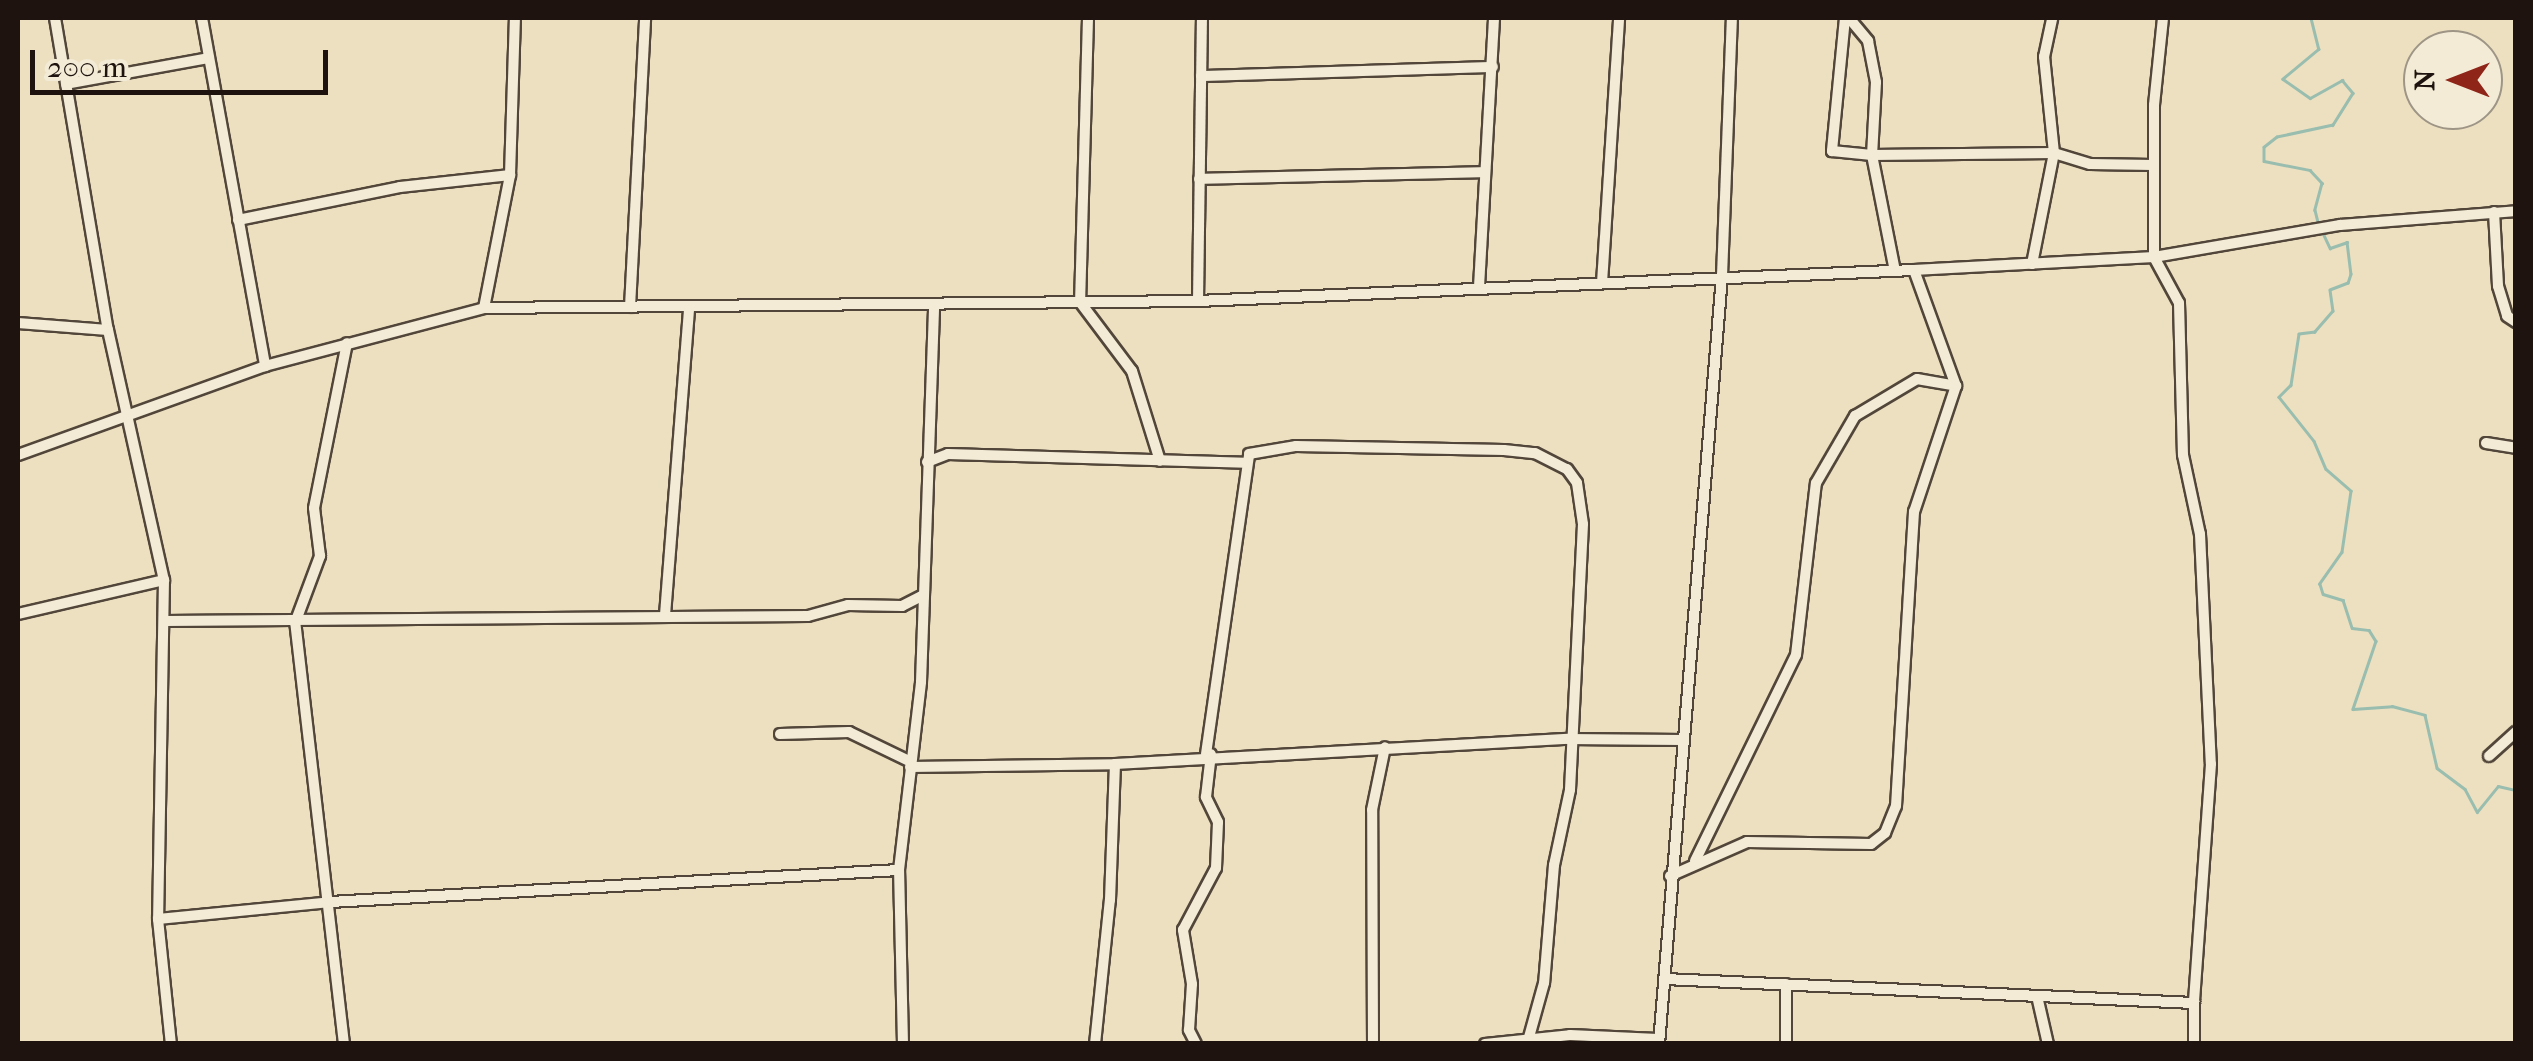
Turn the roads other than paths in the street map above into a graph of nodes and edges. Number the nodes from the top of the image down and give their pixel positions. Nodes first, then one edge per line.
1 (55, 18) edge
2 (202, 18) edge
3 (514, 18) edge
4 (645, 18) edge
5 (1088, 18) edge
6 (1202, 18) edge
7 (1494, 18) edge
8 (1619, 18) edge
9 (1732, 18) edge
10 (1847, 18) edge
11 (2052, 18) edge
12 (2163, 18) edge
13 (208, 58) junction
14 (1493, 68) junction
15 (1201, 76) junction
16 (66, 84) junction
17 (2054, 153) junction
18 (1872, 154) junction
19 (2153, 166) junction
20 (1486, 172) junction
21 (510, 175) junction
22 (1199, 179) junction
23 (2494, 212) junction
24 (2516, 212) edge
25 (238, 220) junction
26 (2154, 257) junction
27 (2032, 264) junction
28 (1914, 270) junction
29 (1895, 271) junction
30 (1722, 276) junction
31 (1602, 283) junction
32 (1478, 287) junction
33 (1080, 302) junction
34 (1198, 302) junction
35 (630, 307) junction
36 (689, 307) junction
37 (934, 307) junction
38 (484, 308) junction
39 (2516, 322) edge
40 (18, 323) edge
41 (108, 330) junction
42 (346, 343) junction
43 (265, 366) junction
44 (1956, 386) junction
45 (128, 418) junction
46 (2486, 443) dead end
47 (2516, 448) edge
48 (18, 456) edge
49 (1160, 460) junction
50 (927, 462) junction
51 (1244, 463) junction
52 (164, 580) junction
53 (922, 596) junction
54 (18, 614) edge
55 (665, 615) junction
56 (165, 621) junction
57 (295, 623) junction
58 (2516, 732) edge
59 (780, 734) dead end
60 (1568, 739) junction
61 (1683, 740) junction
62 (1386, 746) junction
63 (1208, 754) junction
64 (2489, 756) dead end
65 (911, 764) junction
66 (1115, 764) junction
67 (1695, 861) junction
68 (899, 870) junction
69 (1670, 876) junction
70 (330, 902) junction
71 (158, 919) junction
72 (1664, 978) junction
73 (1786, 984) junction
74 (2037, 996) junction
75 (2194, 1003) junction
76 (1534, 1039) edge
77 (1658, 1041) edge
78 (170, 1044) edge
79 (344, 1044) edge
80 (902, 1044) edge
81 (1095, 1044) edge
82 (1196, 1044) edge
83 (1372, 1044) edge
84 (1485, 1044) edge
85 (1786, 1044) edge
86 (2048, 1044) edge
87 (2194, 1044) edge

1 - 16 street
2 - 13 street
3 - 21 street
4 - 35 street
5 - 33 street
6 - 15 street
7 - 14 street
8 - 31 street
9 - 30 street
10 - 18 street
10 - 18 street
11 - 17 street
12 - 19 street
13 - 16 street
13 - 25 street
14 - 15 street
14 - 20 street
15 - 22 street
16 - 41 street
17 - 18 street
17 - 19 street
17 - 27 street
18 - 29 street
19 - 26 street
20 - 22 street
20 - 32 street
21 - 25 street
21 - 38 street
22 - 34 street
23 - 24 street
23 - 26 street
23 - 39 street
25 - 43 street
26 - 27 street
26 - 75 street
27 - 28 street
28 - 29 street
28 - 44 street
29 - 30 street
30 - 31 street
30 - 61 street
31 - 32 street
32 - 34 street
33 - 34 street
33 - 37 street
33 - 49 street
35 - 36 street
35 - 38 street
36 - 37 street
36 - 55 street
37 - 50 street
38 - 42 street
40 - 41 street
41 - 45 street
42 - 43 street
42 - 57 street
43 - 45 street
44 - 67 street
44 - 67 street
45 - 48 street
45 - 52 street
46 - 47 street
49 - 50 street
49 - 51 street
50 - 53 street
51 - 60 street
51 - 63 street
52 - 54 street
52 - 56 street
53 - 55 street
53 - 65 street
55 - 57 street
56 - 57 street
56 - 71 street
57 - 70 street
58 - 64 street
59 - 65 street
60 - 61 street
60 - 62 street
60 - 76 street
61 - 69 street
62 - 63 street
62 - 83 street
63 - 66 street
63 - 82 street
65 - 66 street
65 - 68 street
66 - 81 street
67 - 69 street
68 - 70 street
68 - 80 street
69 - 72 street
70 - 71 street
70 - 79 street
71 - 78 street
72 - 73 street
72 - 77 street
73 - 74 street
73 - 85 street
74 - 75 street
74 - 86 street
75 - 87 street
76 - 77 street
76 - 84 street

